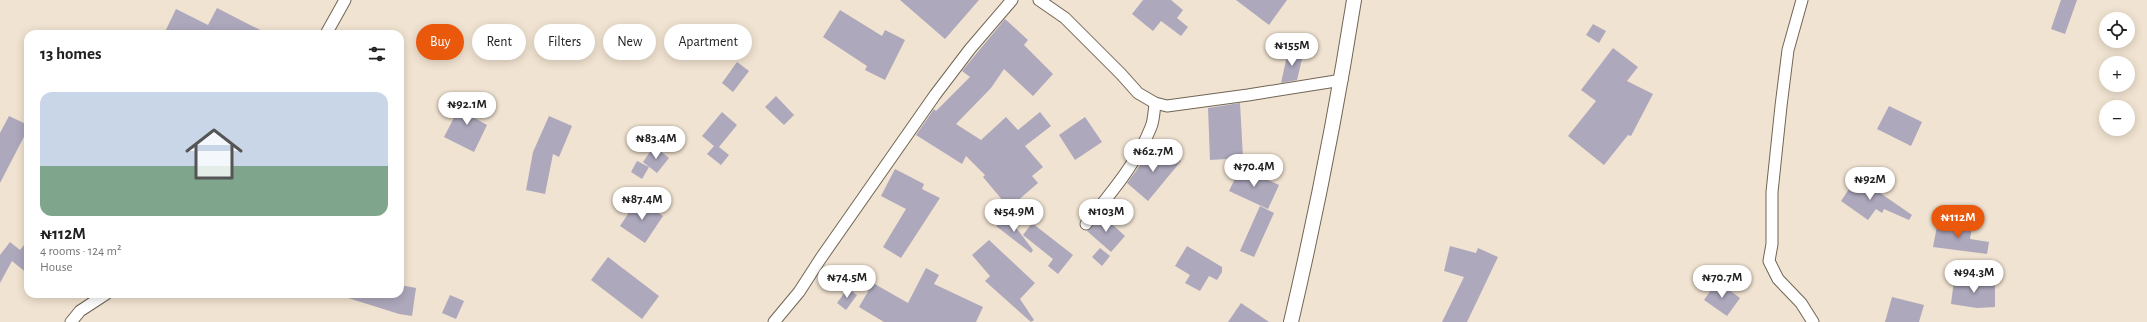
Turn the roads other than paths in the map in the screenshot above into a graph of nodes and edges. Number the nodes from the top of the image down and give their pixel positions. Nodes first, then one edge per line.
1 (345, 0) edge
2 (1012, 0) edge
3 (1039, 0) edge
4 (1354, 0) edge
5 (1802, 0) edge
6 (328, 30) edge
7 (1342, 80) junction
8 (1155, 103) junction
9 (1086, 224) dead end
10 (100, 298) edge
11 (1294, 321) edge
12 (70, 322) edge
13 (774, 322) edge
14 (1813, 322) edge

1 - 6 street
2 - 13 street
3 - 8 street
4 - 7 street
5 - 14 street
7 - 8 street
7 - 11 street
8 - 9 street
10 - 12 street

